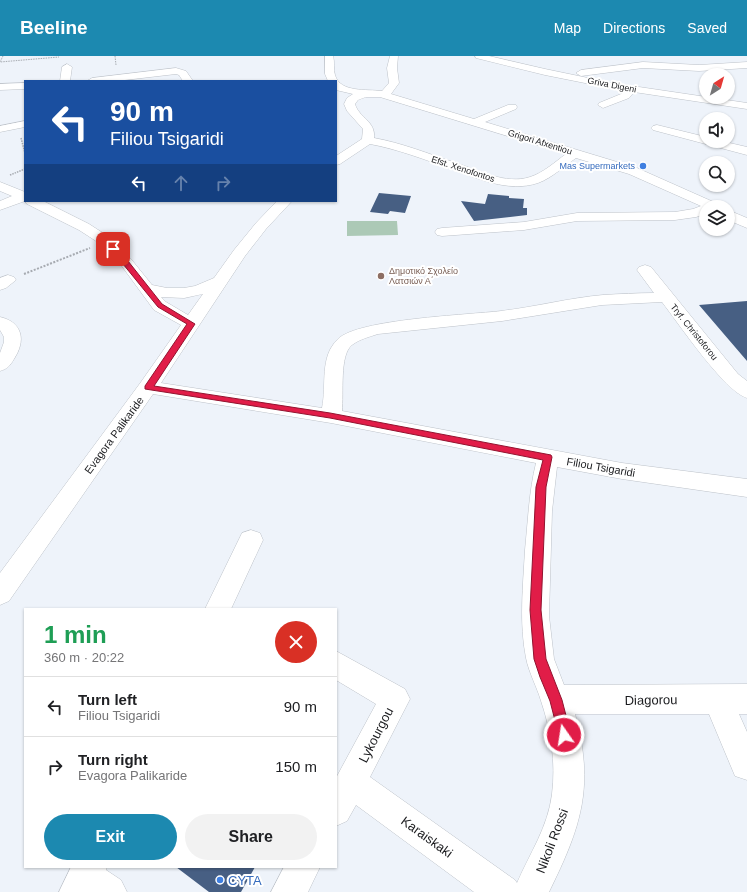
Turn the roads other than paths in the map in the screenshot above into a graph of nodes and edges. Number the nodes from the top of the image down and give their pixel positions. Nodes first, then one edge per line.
1 (330, 56) edge
2 (394, 56) edge
3 (479, 56) edge
4 (712, 56) edge
5 (492, 57) edge
6 (533, 59) dead end
7 (513, 65) junction
8 (747, 65) edge
9 (731, 66) junction
10 (67, 67) dead end
11 (565, 76) junction
12 (65, 80) edge
13 (100, 80) edge
14 (187, 80) edge
15 (333, 80) edge
16 (337, 85) edge
17 (24, 86) edge
18 (0, 87) edge
19 (632, 89) junction
20 (363, 94) junction
21 (385, 94) junction
22 (603, 106) dead end
23 (747, 106) edge
24 (512, 107) dead end
25 (476, 122) junction
26 (24, 124) edge
27 (657, 128) dead end
28 (0, 129) edge
29 (699, 139) edge
30 (368, 140) junction
31 (735, 148) edge
32 (747, 151) edge
33 (575, 153) junction
34 (337, 160) edge
35 (3, 181) edge
36 (24, 196) edge
37 (24, 199) edge
38 (699, 201) edge
39 (35, 202) edge
40 (284, 202) edge
41 (0, 206) edge
42 (699, 211) edge
43 (735, 218) edge
44 (747, 224) edge
45 (442, 232) dead end
46 (645, 270) dead end
47 (220, 281) junction
48 (146, 288) junction
49 (667, 297) junction
50 (0, 322) edge
51 (191, 324) junction
52 (0, 365) edge
53 (148, 387) junction
54 (747, 391) edge
55 (330, 416) junction
56 (548, 457) junction
57 (747, 488) edge
58 (251, 540) dead end
59 (0, 593) edge
60 (218, 608) edge
61 (337, 666) edge
62 (747, 698) edge
63 (717, 699) junction
64 (556, 700) junction
65 (746, 765) dead end
66 (352, 783) junction
67 (337, 808) edge
68 (302, 868) edge
69 (289, 892) edge
70 (503, 892) edge
71 (531, 892) edge

1 - 15 street
2 - 21 street
3 - 5 street, Griva Digeni
4 - 9 street
5 - 7 street, Griva Digeni
6 - 7 street
7 - 11 street, Griva Digeni
8 - 9 street
9 - 11 street
10 - 12 street
11 - 19 street, Griva Digeni
13 - 14 street
16 - 20 street
17 - 18 street
19 - 22 street
19 - 23 street, Griva Digeni
20 - 21 street
20 - 30 street
21 - 25 street, Grigori Afxentiou
24 - 25 street
25 - 33 street, Grigori Afxentiou
26 - 28 street
27 - 29 street
30 - 33 street, Efst. Xenofontos
30 - 34 street
31 - 32 street
33 - 38 street, Grigori Afxentiou
35 - 36 street
37 - 41 street
39 - 48 street
40 - 47 street, Evagora Palikaride
42 - 45 street
43 - 44 street
46 - 49 street, Tryf. Christoforou
47 - 48 street
47 - 51 street, Evagora Palikaride
48 - 51 street
49 - 54 street, Tryf. Christoforou
49 - 55 street
50 - 52 street
51 - 53 street, Evagora Palikaride
53 - 55 street, Filiou Tsigaridi
53 - 59 street, Evagora Palikaride
55 - 56 street, Filiou Tsigaridi
56 - 57 street, Filiou Tsigaridi
56 - 64 street, Nikoli Rossi
58 - 60 street
61 - 66 street, Lykourgou
62 - 63 street, Diagorou
63 - 64 street, Diagorou
63 - 65 street
64 - 71 street, Nikoli Rossi
66 - 67 street, Lykourgou
66 - 70 street, Karaiskaki
68 - 69 street

